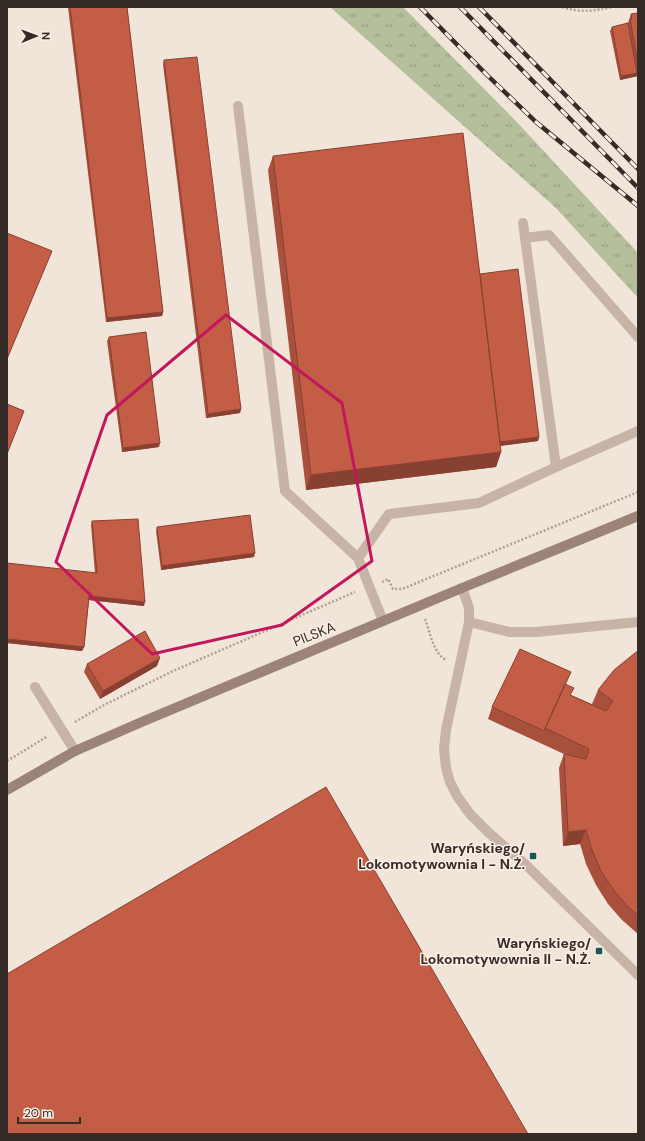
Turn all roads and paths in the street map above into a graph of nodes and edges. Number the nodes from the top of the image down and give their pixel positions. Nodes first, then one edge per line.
1 (562, 7) edge
2 (613, 7) edge
3 (238, 106) dead end
4 (523, 223) dead end
5 (525, 238) junction
6 (638, 337) edge
7 (638, 431) edge
8 (556, 466) junction
9 (638, 492) edge
10 (638, 516) edge
11 (358, 558) junction
12 (412, 585) junction
13 (369, 586) junction
14 (462, 588) junction
15 (419, 606) junction
16 (383, 621) junction
17 (469, 622) junction
18 (638, 622) edge
19 (459, 664) junction
20 (35, 687) dead end
21 (62, 729) junction
22 (75, 752) junction
23 (7, 761) edge
24 (7, 790) edge
25 (638, 975) edge

1 - 2 path
3 - 11 street
4 - 5 street
5 - 6 street
5 - 8 street
7 - 8 street
8 - 11 street
9 - 12 path
10 - 14 street, PILSKA
11 - 13 street
12 - 13 path
12 - 15 path
13 - 16 street
13 - 21 path
14 - 15 street, PILSKA
14 - 17 street
15 - 16 street, PILSKA
15 - 19 path
16 - 22 street, PILSKA
17 - 18 street
17 - 19 street
19 - 25 street
20 - 21 street
21 - 22 street
21 - 23 path
22 - 24 street, PILSKA

